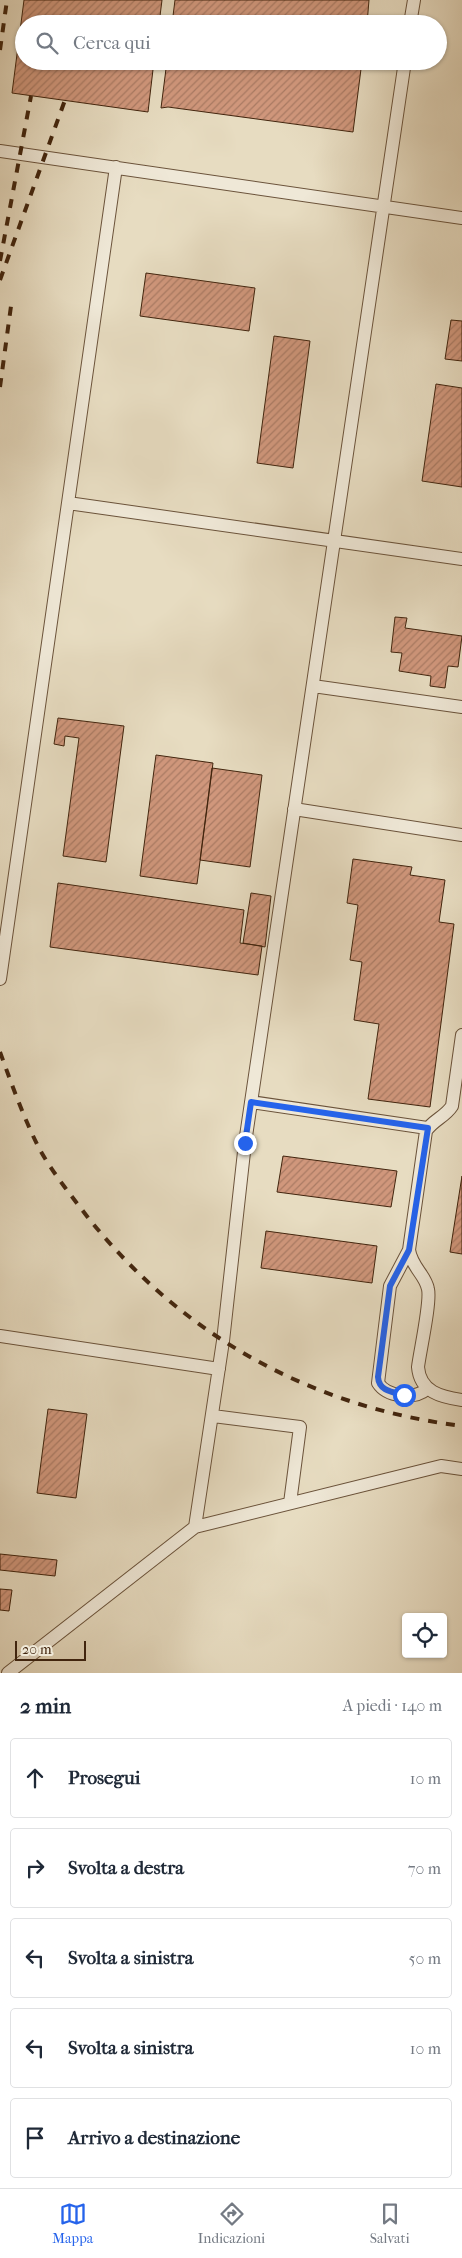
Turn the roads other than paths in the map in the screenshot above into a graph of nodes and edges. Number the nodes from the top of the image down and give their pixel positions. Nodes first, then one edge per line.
1 (414, 0) edge
2 (412, 15) edge
3 (404, 70) edge
4 (0, 151) edge
5 (116, 167) junction
6 (384, 207) junction
7 (462, 218) edge
8 (68, 503) junction
9 (334, 540) junction
10 (462, 559) edge
11 (313, 686) junction
12 (462, 708) edge
13 (294, 809) junction
14 (462, 835) edge
15 (0, 979) edge
16 (462, 1035) edge
17 (251, 1102) junction
18 (457, 1107) edge
19 (428, 1128) junction
20 (409, 1250) junction
21 (0, 1336) edge
22 (219, 1368) junction
23 (427, 1389) junction
24 (462, 1400) edge
25 (213, 1416) junction
26 (462, 1469) edge
27 (290, 1503) junction
28 (195, 1527) junction
29 (8, 1673) edge

1 - 2 lane
3 - 6 lane
4 - 5 lane
5 - 6 lane
5 - 8 lane
6 - 7 lane
6 - 9 lane
8 - 9 lane
8 - 15 lane
9 - 10 lane
9 - 11 lane
11 - 12 lane
11 - 13 lane
13 - 14 lane
13 - 17 lane
16 - 18 lane
17 - 19 lane
17 - 22 lane
18 - 19 lane
19 - 20 lane
20 - 23 lane
20 - 23 lane
21 - 22 lane
22 - 25 lane
23 - 24 lane
25 - 27 lane
25 - 28 lane
26 - 27 lane
27 - 28 lane
28 - 29 lane

